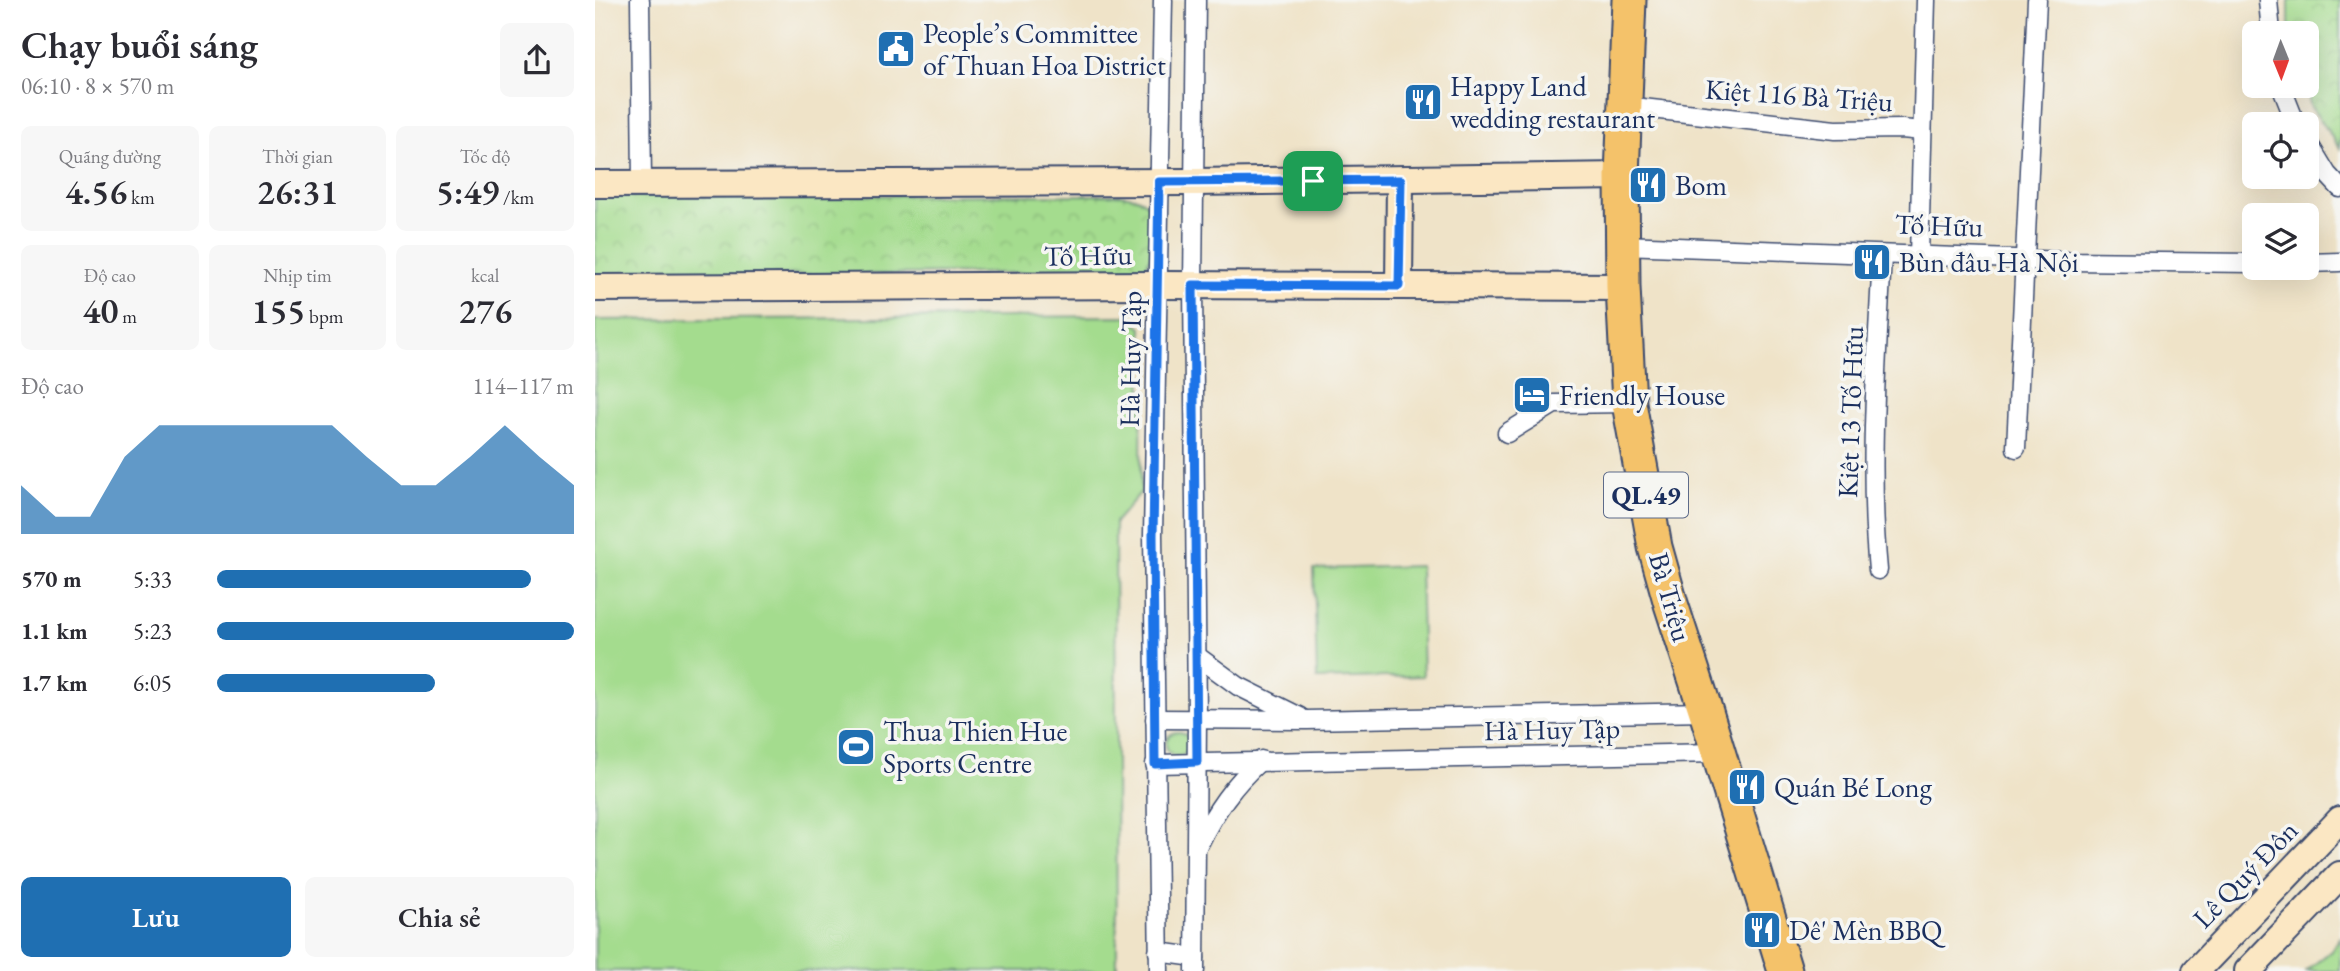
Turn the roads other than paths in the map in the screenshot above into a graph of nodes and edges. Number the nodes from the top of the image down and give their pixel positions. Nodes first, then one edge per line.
1 (640, 0) edge
2 (1163, 0) edge
3 (1196, 0) edge
4 (1629, 0) edge
5 (1926, 0) edge
6 (2037, 0) edge
7 (2267, 0) edge
8 (2270, 21) edge
9 (1625, 106) junction
10 (1922, 131) junction
11 (2319, 161) edge
12 (1622, 176) junction
13 (1401, 180) junction
14 (1159, 182) junction
15 (1195, 182) junction
16 (642, 183) junction
17 (595, 184) edge
18 (2340, 188) edge
19 (1622, 245) junction
20 (1882, 255) junction
21 (1919, 256) junction
22 (2027, 259) junction
23 (2340, 262) edge
24 (2242, 263) edge
25 (2319, 263) edge
26 (1157, 285) junction
27 (1193, 285) junction
28 (1399, 286) junction
29 (1623, 287) junction
30 (595, 288) edge
31 (1629, 403) junction
32 (1507, 433) dead end
33 (2016, 448) dead end
34 (1878, 570) dead end
35 (1197, 656) junction
36 (1706, 712) junction
37 (1155, 719) junction
38 (1197, 719) junction
39 (1307, 720) junction
40 (1718, 752) junction
41 (1261, 761) junction
42 (1197, 762) junction
43 (1155, 764) junction
44 (2340, 820) edge
45 (1196, 851) junction
46 (2340, 875) edge
47 (2265, 899) junction
48 (2293, 924) junction
49 (1158, 952) junction
50 (1195, 964) edge
51 (1159, 971) edge
52 (1785, 971) edge
53 (2196, 971) edge
54 (2248, 971) edge

1 - 16 street
2 - 14 street, Hà Huy Tập
3 - 15 street
4 - 9 highway, Bà Triệu / QL.49
5 - 10 street, Kiệt 116 Bà Triệu
6 - 22 street
7 - 8 street
9 - 10 street, Kiệt 116 Bà Triệu
9 - 12 highway, Bà Triệu / QL.49
10 - 21 street
11 - 18 street
12 - 13 main road
12 - 19 highway, Bà Triệu / QL.49
13 - 15 main road
13 - 28 main road
14 - 15 main road
14 - 16 main road
14 - 26 street, Hà Huy Tập
15 - 27 street
16 - 17 main road
19 - 20 street, Tố Hữu
19 - 29 highway, Bà Triệu / QL.49
20 - 21 street, Tố Hữu
20 - 34 street, Kiệt 13 Tố Hữu
21 - 22 street, Tố Hữu
22 - 24 street, Tố Hữu
22 - 33 street
23 - 25 street
26 - 27 main road, Tố Hữu
26 - 30 main road, Tố Hữu
26 - 37 street, Hà Huy Tập
27 - 28 main road, Tố Hữu
27 - 35 street
28 - 29 main road, Tố Hữu
29 - 31 highway, Bà Triệu / QL.49
31 - 32 street
31 - 36 highway, Bà Triệu / QL.49
35 - 38 street
35 - 39 street, Hà Huy Tập
36 - 39 street, Hà Huy Tập
36 - 40 highway, Bà Triệu / QL.49
37 - 38 street, Hà Huy Tập
37 - 43 street, Hà Huy Tập
38 - 39 street, Hà Huy Tập
38 - 42 street
40 - 41 street, Hà Huy Tập
40 - 52 highway, Bà Triệu / QL.49
41 - 42 street, Hà Huy Tập
41 - 45 street
42 - 43 street, Hà Huy Tập
42 - 45 street
43 - 49 street, Hà Huy Tập
44 - 47 main road, Lê Quý Đôn
45 - 50 street
46 - 48 main road
47 - 48 main road
47 - 53 main road, Lê Quý Đôn
48 - 54 main road
49 - 50 street
49 - 51 street, Hà Huy Tập

